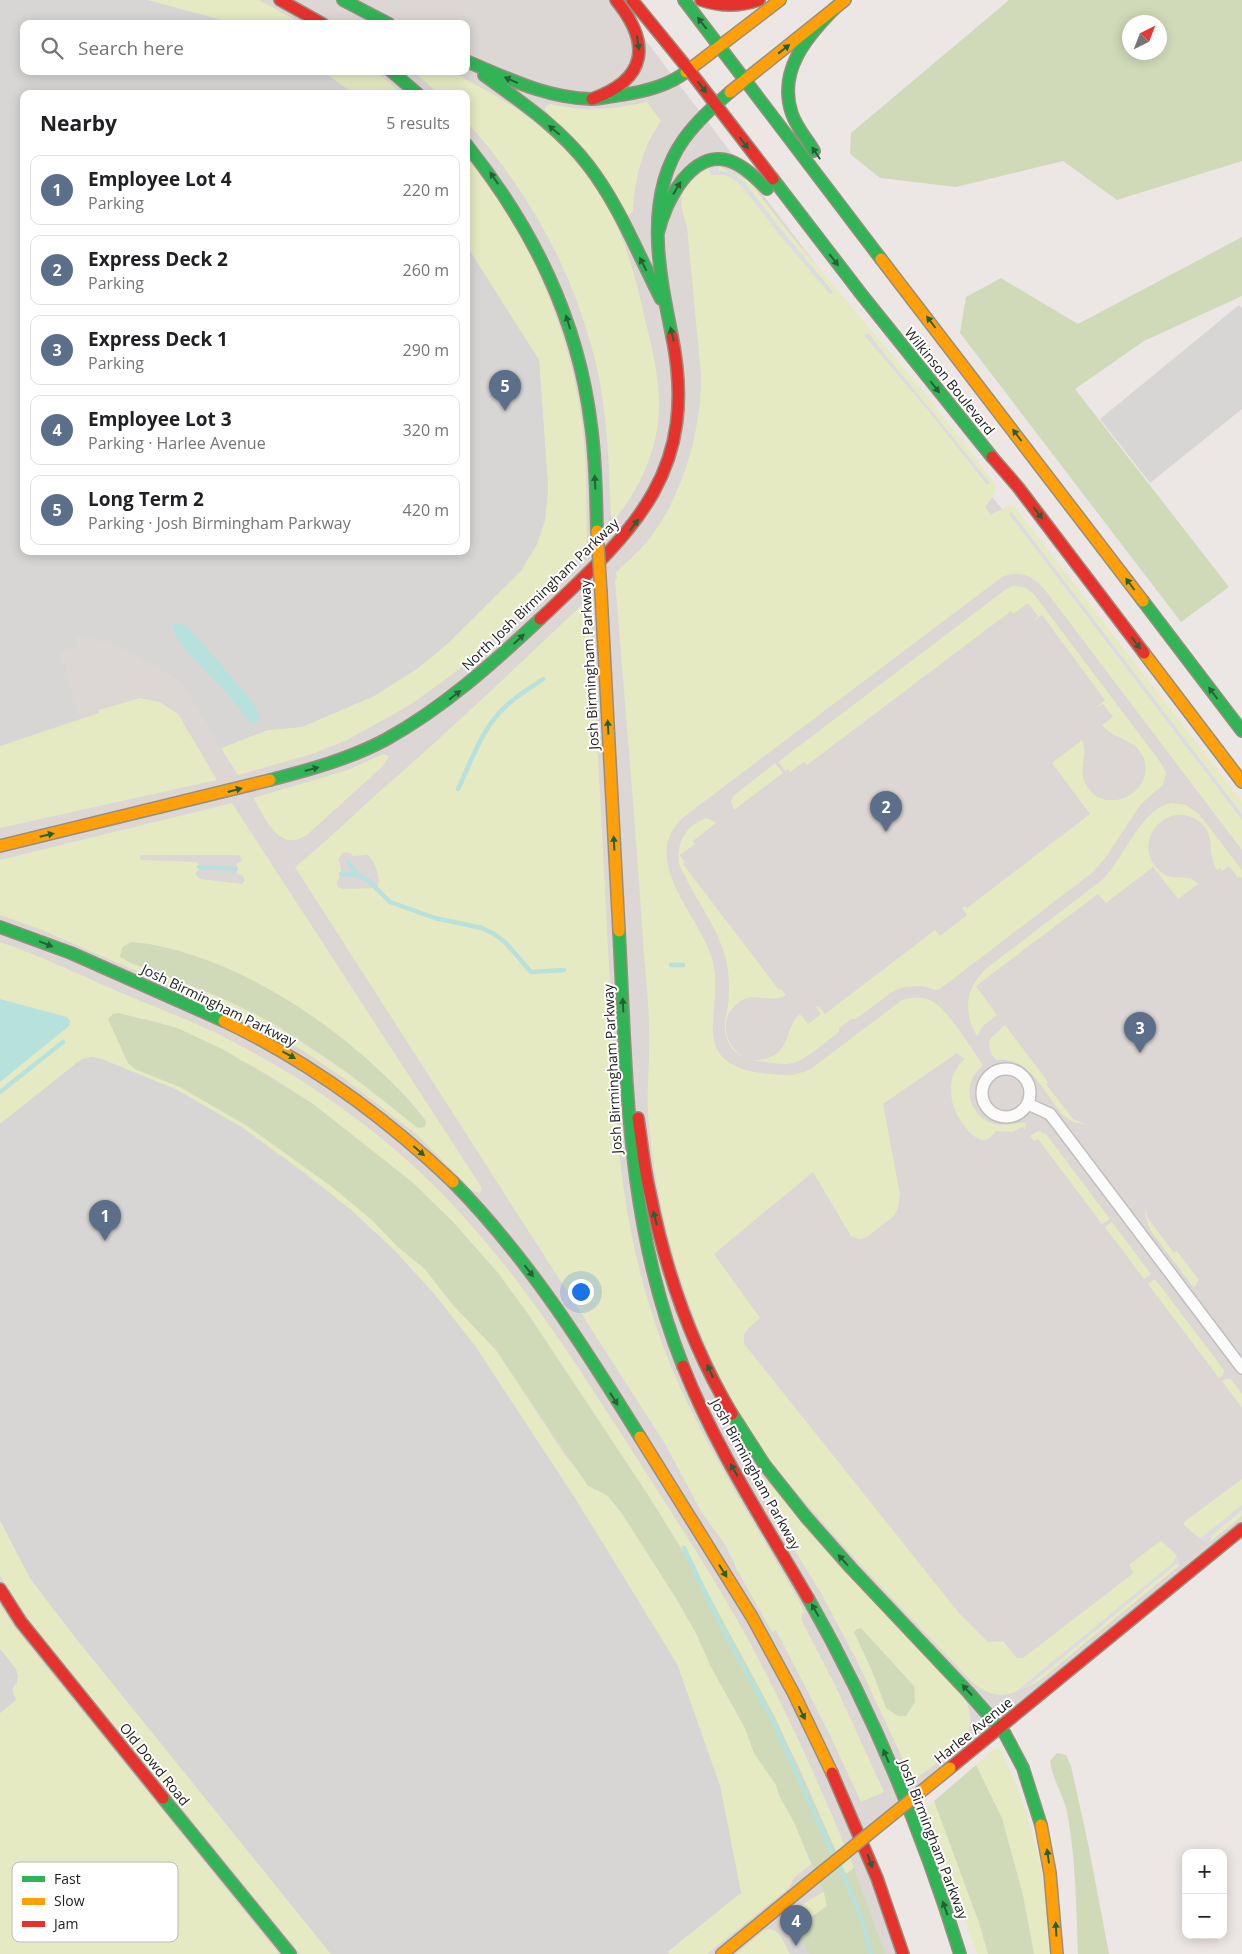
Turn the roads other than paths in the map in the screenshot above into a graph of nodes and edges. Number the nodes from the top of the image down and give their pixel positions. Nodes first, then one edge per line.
1 (280, 0) edge
2 (343, 0) edge
3 (616, 0) edge
4 (632, 0) edge
5 (684, 0) edge
6 (701, 0) edge
7 (759, 0) edge
8 (780, 0) edge
9 (840, 4) edge
10 (316, 20) edge
11 (381, 20) edge
12 (720, 46) junction
13 (470, 63) edge
14 (470, 64) edge
15 (689, 70) junction
16 (396, 75) edge
17 (746, 79) junction
18 (413, 90) edge
19 (592, 99) junction
20 (715, 104) junction
21 (470, 148) edge
22 (835, 196) junction
23 (804, 222) junction
24 (658, 233) junction
25 (665, 308) junction
26 (1242, 731) edge
27 (1242, 782) edge
28 (0, 846) edge
29 (0, 927) edge
30 (625, 1054) junction
31 (1028, 1104) junction
32 (1242, 1368) edge
33 (1242, 1529) edge
34 (0, 1590) edge
35 (1000, 1727) junction
36 (290, 1954) edge
37 (722, 1954) edge
38 (903, 1954) edge
39 (960, 1954) edge
40 (1057, 1954) edge

1 - 10 main road
2 - 11 main road
3 -> 19 main road
4 - 15 main road, Wilkinson Boulevard
12 -> 5 main road, Wilkinson Boulevard
6 - 7 main road
8 - 12 main road
17 -> 9 main road, North Josh Birmingham Parkway
22 -> 9 main road
12 - 15 main road
12 - 17 main road, Wilkinson Boulevard
19 -> 13 main road
25 -> 14 main road
15 - 19 main road
15 -> 20 main road, Wilkinson Boulevard
16 - 18 main road
17 - 20 main road, North Josh Birmingham Parkway
17 - 22 main road, Wilkinson Boulevard
20 -> 23 main road, Wilkinson Boulevard
20 - 24 main road, North Josh Birmingham Parkway
30 -> 21 main road, Josh Birmingham Parkway, bridge
26 -> 22 main road, Wilkinson Boulevard
24 -> 23 main road
23 -> 27 main road, Wilkinson Boulevard
24 - 25 main road, North Josh Birmingham Parkway
28 -> 25 main road, North Josh Birmingham Parkway
29 -> 38 main road, Josh Birmingham Parkway
35 -> 30 main road
39 -> 30 main road, Josh Birmingham Parkway
31 - 31 street
31 - 32 street
33 - 35 main road, Harlee Avenue
34 - 36 main road, Old Dowd Road
35 - 37 main road, Harlee Avenue, bridge
40 -> 35 main road

